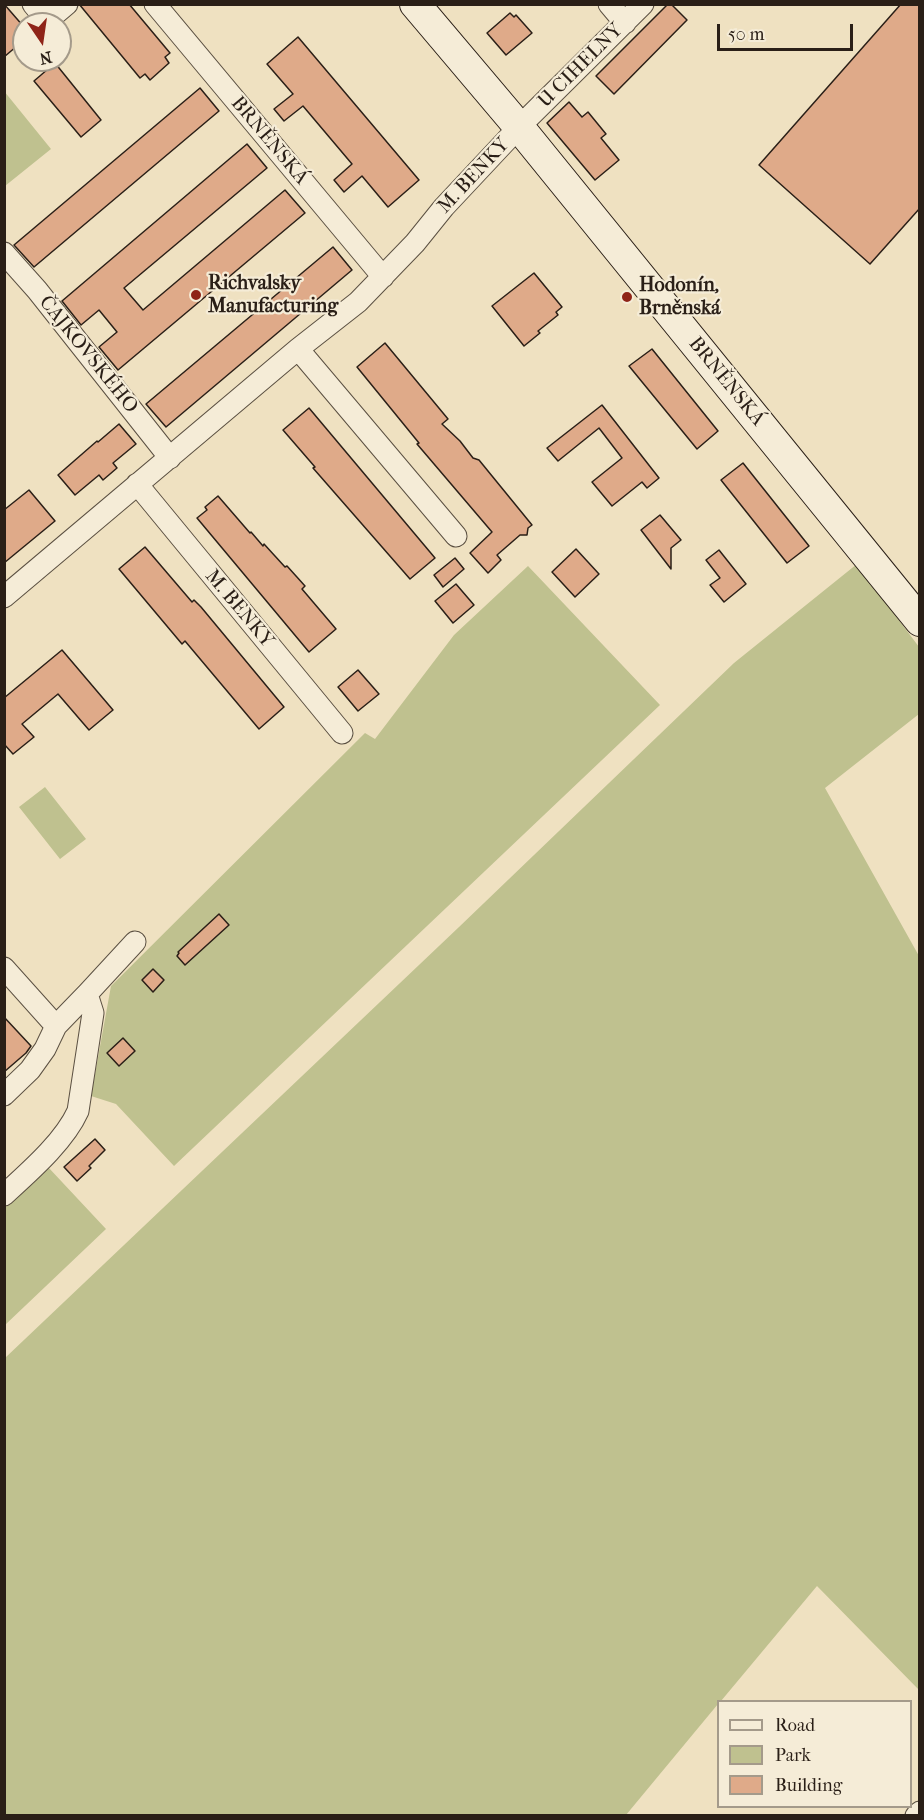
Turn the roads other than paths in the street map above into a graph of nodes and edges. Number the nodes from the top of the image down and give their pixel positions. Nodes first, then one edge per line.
1 (33, 4) edge
2 (67, 4) edge
3 (155, 4) edge
4 (415, 4) edge
5 (609, 4) edge
6 (643, 4) edge
7 (625, 23) junction
8 (519, 127) junction
9 (4, 253) edge
10 (383, 277) junction
11 (298, 349) junction
12 (170, 458) junction
13 (136, 484) junction
14 (456, 536) dead end
15 (4, 597) edge
16 (920, 621) edge
17 (342, 733) dead end
18 (135, 942) dead end
19 (4, 968) edge
20 (87, 994) junction
21 (56, 1026) junction
22 (4, 1095) edge
23 (4, 1195) edge
24 (920, 1812) edge
25 (916, 1815) edge

1 - 2 street
3 - 10 street, BRNĚNSKÁ
4 - 8 main road, BRNĚNSKÁ
5 - 7 street
6 - 7 street, U CIHELNY
7 - 8 street, U CIHELNY
8 - 10 street, M. BENKY
8 - 16 main road, BRNĚNSKÁ
9 - 12 street, ČAJKOVSKÉHO
10 - 11 street, M. BENKY
11 - 12 street, M. BENKY
11 - 14 street
12 - 13 street, M. BENKY
13 - 15 street, M. BENKY
13 - 17 street, M. BENKY
18 - 20 street
19 - 21 street
20 - 21 street
20 - 23 street
21 - 22 street
24 - 25 street

